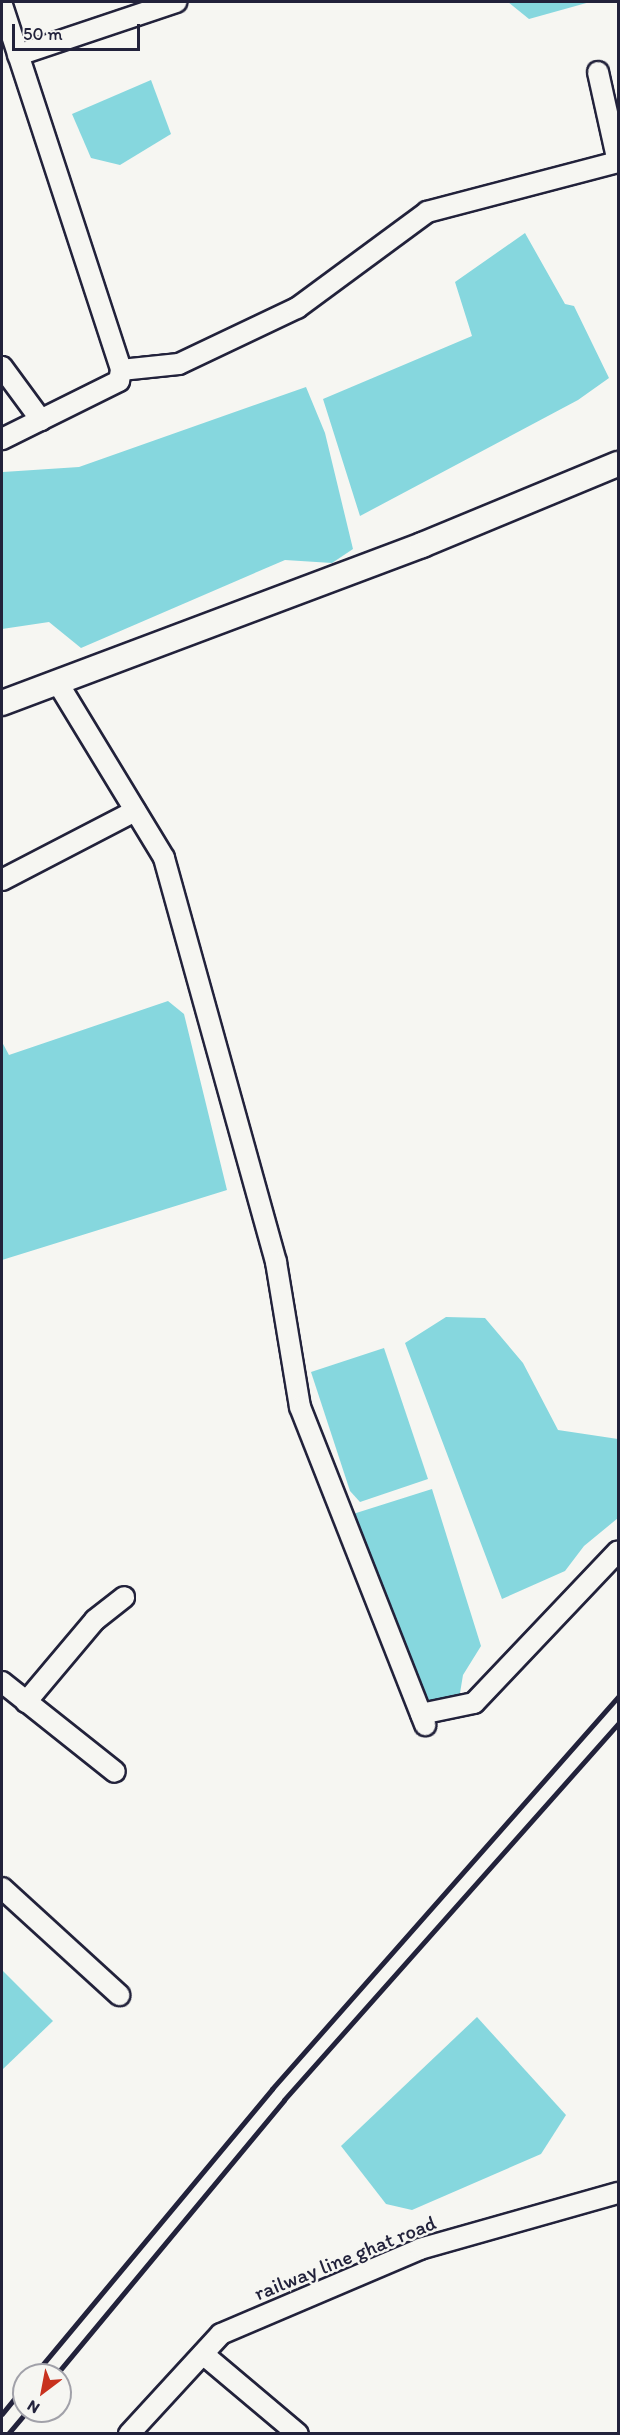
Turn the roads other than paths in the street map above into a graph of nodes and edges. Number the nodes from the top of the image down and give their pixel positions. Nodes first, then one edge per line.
1 (176, 2) edge
2 (2, 5) edge
3 (18, 55) junction
4 (598, 72) dead end
5 (618, 162) edge
6 (2, 367) edge
7 (121, 369) junction
8 (41, 420) junction
9 (2, 439) edge
10 (618, 464) edge
11 (59, 685) junction
12 (2, 703) edge
13 (135, 811) junction
14 (2, 880) edge
15 (618, 1551) edge
16 (124, 1598) dead end
17 (2, 1682) edge
18 (26, 1702) junction
19 (115, 1772) dead end
20 (2, 1888) edge
21 (119, 1995) dead end
22 (618, 2193) edge
23 (202, 2354) junction
24 (129, 2433) edge
25 (298, 2433) edge

1 - 3 street
2 - 3 street
3 - 7 street
4 - 5 street
5 - 7 street
6 - 8 street
7 - 8 street
8 - 9 street
10 - 11 street
11 - 12 street
11 - 13 street
13 - 14 street
13 - 15 street
16 - 18 street
17 - 18 street
18 - 19 street
20 - 21 street
22 - 23 street, railway line ghat road
23 - 24 street, railway line ghat road
23 - 25 street

